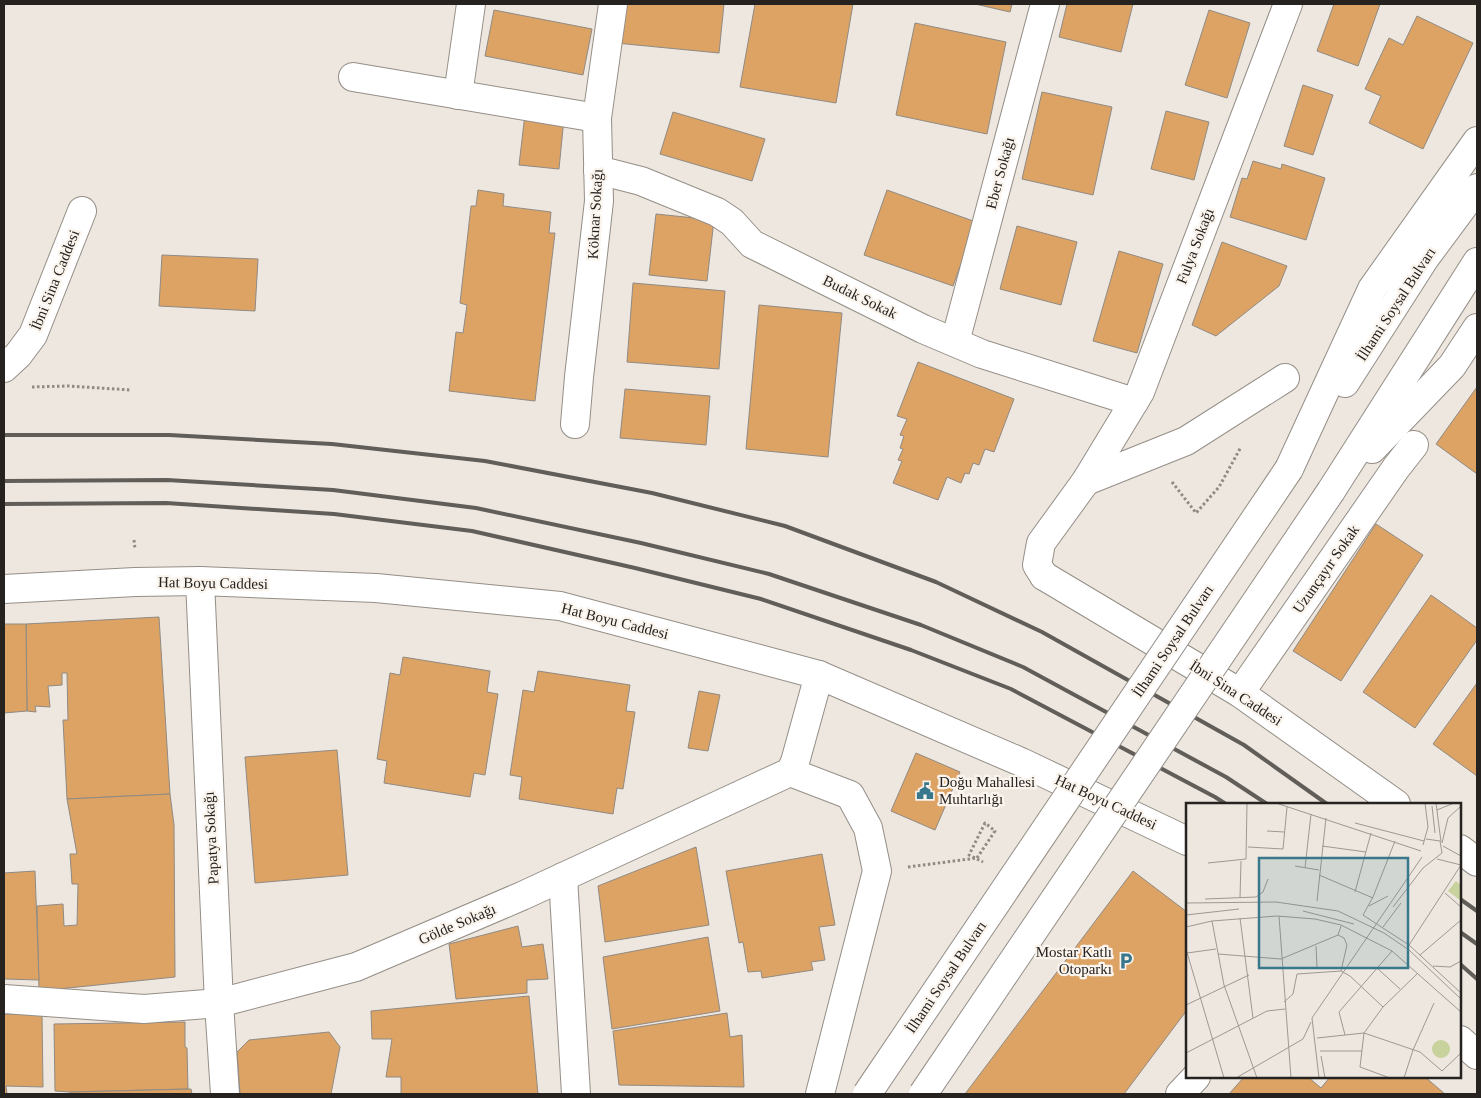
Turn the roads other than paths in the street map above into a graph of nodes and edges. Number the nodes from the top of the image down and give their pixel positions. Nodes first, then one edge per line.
1 (471, 4) edge
2 (613, 4) edge
3 (1045, 4) edge
4 (1288, 4) edge
5 (353, 77) dead end
6 (458, 95) junction
7 (597, 118) junction
8 (1477, 141) edge
9 (598, 170) junction
10 (1477, 188) edge
11 (82, 211) dead end
12 (1477, 262) edge
13 (1477, 328) edge
14 (955, 342) junction
15 (4, 368) edge
16 (1285, 378) dead end
17 (1134, 402) junction
18 (575, 424) dead end
19 (1414, 445) dead end
20 (1289, 469) junction
21 (1086, 481) junction
22 (1331, 491) junction
23 (1044, 576) joint
24 (200, 581) junction
25 (4, 589) edge
26 (816, 673) junction
27 (1240, 693) junction
28 (790, 772) junction
29 (1395, 803) edge
30 (1186, 841) edge
31 (1461, 850) edge
32 (1477, 862) edge
33 (562, 877) junction
34 (4, 999) edge
35 (219, 1004) junction
36 (1461, 1041) edge
37 (1477, 1055) edge
38 (1195, 1078) edge
39 (225, 1094) edge
40 (576, 1094) edge
41 (820, 1094) edge
42 (866, 1094) edge
43 (923, 1094) edge
44 (1180, 1094) edge

1 - 6 street
2 - 7 street, Köknar Sokağı
3 - 14 street, Eber Sokağı
4 - 17 street, Fulya Sokağı
5 - 6 street
6 - 7 street
7 - 9 street, Köknar Sokağı
8 - 20 street
9 - 14 street, Budak Sokak
9 - 18 street, Köknar Sokağı
10 - 20 street, İlhami Soysal Bulvarı
11 - 15 street, İbni Sina Caddesi
12 - 22 street
13 - 22 street
14 - 17 street, Budak Sokak
16 - 21 street
17 - 21 street, Fulya Sokağı
19 - 27 street, Uzunçayır Sokak
20 - 42 street, İlhami Soysal Bulvarı, bridge
21 - 23 street, Fulya Sokağı
22 - 43 street, bridge
23 - 27 street, İbni Sina Caddesi
24 - 25 street, Hat Boyu Caddesi
24 - 26 street, Hat Boyu Caddesi
24 - 35 street, Papatya Sokağı
26 - 28 street
26 - 30 street, Hat Boyu Caddesi
27 - 29 street, İbni Sina Caddesi
28 - 33 street, Gölde Sokağı
28 - 41 street
31 - 32 street
33 - 35 street, Gölde Sokağı
33 - 40 street
34 - 35 street, Gölde Sokağı
35 - 39 street, Papatya Sokağı
36 - 37 street
38 - 44 street

